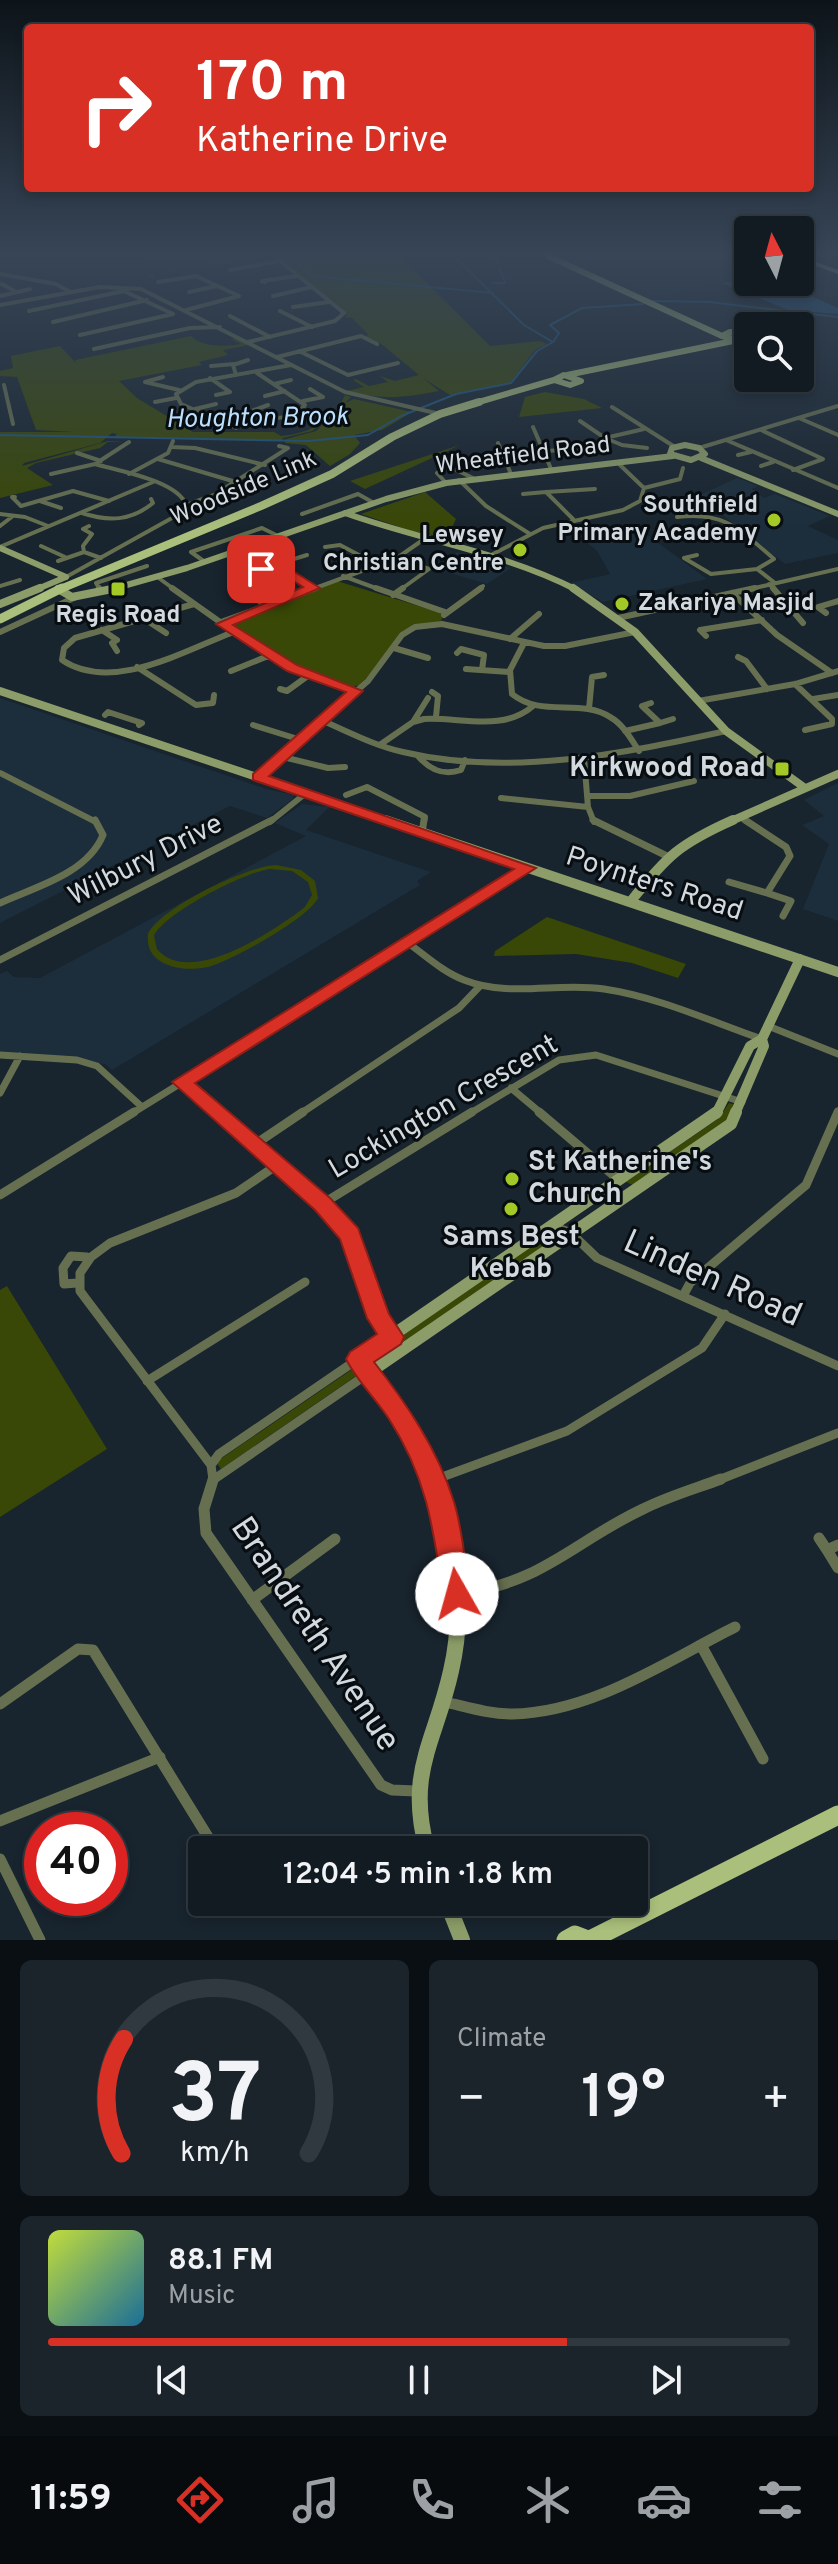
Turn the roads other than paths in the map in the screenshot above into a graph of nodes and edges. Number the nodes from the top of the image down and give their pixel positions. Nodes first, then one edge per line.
1 (105, 347) edge
2 (257, 347) edge
3 (317, 347) edge
4 (699, 347) edge
5 (94, 349) dead end
6 (299, 351) junction
7 (277, 357) junction
8 (248, 360) dead end
9 (398, 363) dead end
10 (234, 364) junction
11 (292, 364) junction
12 (211, 366) dead end
13 (620, 366) junction
14 (257, 373) junction
15 (236, 375) junction
16 (567, 375) junction
17 (163, 377) dead end
18 (187, 377) dead end
19 (210, 378) junction
20 (291, 380) dead end
21 (554, 380) junction
22 (581, 381) junction
23 (196, 382) junction
24 (273, 384) junction
25 (4, 385) edge
26 (570, 385) junction
27 (310, 389) dead end
28 (179, 390) junction
29 (285, 391) junction
30 (519, 392) junction
31 (216, 395) dead end
32 (265, 396) dead end
33 (176, 398) junction
34 (3, 401) edge
35 (303, 401) junction
36 (155, 402) dead end
37 (216, 404) dead end
38 (268, 405) dead end
39 (838, 406) edge
40 (612, 407) dead end
41 (193, 409) junction
42 (303, 409) junction
43 (318, 413) dead end
44 (440, 414) junction
45 (286, 417) junction
46 (220, 418) junction
47 (799, 418) junction
48 (0, 420) edge
49 (580, 421) dead end
50 (197, 425) dead end
51 (299, 425) dead end
52 (533, 427) dead end
53 (236, 428) dead end
54 (644, 429) junction
55 (761, 430) junction
56 (837, 433) edge
57 (605, 438) junction
58 (726, 440) junction
59 (129, 442) dead end
60 (498, 443) dead end
61 (279, 446) dead end
62 (675, 447) junction
63 (647, 448) dead end
64 (699, 448) junction
65 (123, 449) junction
66 (579, 449) dead end
67 (130, 450) dead end
68 (545, 451) junction
69 (751, 452) junction
70 (77, 453) dead end
71 (738, 455) dead end
72 (673, 456) junction
73 (701, 458) junction
74 (158, 459) junction
75 (773, 462) junction
76 (98, 463) junction
77 (456, 463) dead end
78 (265, 465) junction
79 (620, 465) junction
80 (761, 466) dead end
81 (448, 467) junction
82 (683, 468) dead end
83 (793, 470) junction
84 (552, 471) junction
85 (51, 474) dead end
86 (511, 474) junction
87 (129, 475) junction
88 (473, 478) junction
89 (459, 480) junction
90 (817, 480) junction
91 (153, 482) junction
92 (237, 482) junction
93 (446, 483) junction
94 (802, 484) dead end
95 (644, 488) junction
96 (838, 488) edge
97 (595, 489) dead end
98 (546, 492) junction
99 (523, 494) dead end
100 (15, 497) dead end
101 (151, 499) dead end
102 (40, 501) junction
103 (109, 501) junction
104 (374, 503) junction
105 (186, 505) junction
106 (61, 508) dead end
107 (81, 513) junction
108 (345, 513) junction
109 (0, 514) edge
110 (302, 514) dead end
111 (838, 514) edge
112 (13, 516) junction
113 (677, 517) dead end
114 (573, 519) junction
115 (0, 526) edge
116 (49, 526) junction
117 (89, 526) dead end
118 (530, 534) junction
119 (278, 536) junction
120 (427, 537) junction
121 (41, 546) dead end
122 (0, 547) edge
123 (325, 547) dead end
124 (84, 552) junction
125 (493, 554) junction
126 (307, 555) dead end
127 (697, 555) dead end
128 (65, 557) junction
129 (101, 558) junction
130 (397, 558) junction
131 (58, 561) dead end
132 (205, 562) junction
133 (376, 564) junction
134 (277, 565) junction
135 (147, 566) dead end
136 (261, 569) dead end
137 (757, 569) junction
138 (838, 569) edge
139 (156, 576) junction
140 (343, 576) junction
141 (66, 577) junction
142 (20, 580) dead end
143 (235, 584) dead end
144 (772, 584) junction
145 (0, 586) edge
146 (483, 586) dead end
147 (313, 588) junction
148 (61, 590) junction
149 (101, 591) junction
150 (732, 593) junction
151 (393, 595) junction
152 (78, 596) junction
153 (838, 601) edge
154 (0, 604) edge
155 (194, 604) junction
156 (265, 605) junction
157 (445, 612) junction
158 (826, 613) dead end
159 (539, 614) dead end
160 (143, 618) junction
161 (618, 618) junction
162 (762, 620) junction
163 (0, 622) edge
164 (221, 622) junction
165 (803, 623) dead end
166 (442, 624) junction
167 (102, 630) junction
168 (0, 632) edge
169 (635, 632) junction
170 (166, 633) dead end
171 (231, 633) junction
172 (706, 636) dead end
173 (126, 638) dead end
174 (510, 639) junction
175 (117, 640) junction
176 (524, 643) junction
177 (394, 648) junction
178 (117, 651) dead end
179 (457, 653) dead end
180 (268, 656) junction
181 (738, 657) dead end
182 (428, 658) dead end
183 (137, 667) junction
184 (466, 669) dead end
185 (482, 670) junction
186 (231, 671) dead end
187 (509, 672) junction
188 (835, 672) edge
189 (309, 675) junction
190 (604, 675) dead end
191 (795, 684) junction
192 (280, 689) dead end
193 (767, 689) junction
194 (0, 691) edge
195 (356, 691) junction
196 (214, 695) dead end
197 (838, 695) edge
198 (813, 699) junction
199 (520, 700) junction
200 (698, 701) junction
201 (651, 703) dead end
202 (533, 706) junction
203 (567, 708) junction
204 (589, 709) junction
205 (105, 715) dead end
206 (123, 717) junction
207 (436, 717) junction
208 (673, 719) dead end
209 (323, 721) junction
210 (413, 722) junction
211 (660, 723) junction
212 (139, 725) dead end
213 (253, 725) dead end
214 (110, 728) junction
215 (805, 730) dead end
216 (625, 731) junction
217 (726, 731) junction
218 (301, 740) junction
219 (381, 744) junction
220 (639, 751) junction
221 (418, 755) junction
222 (283, 757) junction
223 (584, 758) junction
224 (465, 760) junction
225 (345, 767) dead end
226 (0, 773) edge
227 (838, 774) edge
228 (258, 777) junction
229 (694, 781) dead end
230 (805, 788) junction
231 (306, 793) junction
232 (346, 795) dead end
233 (588, 796) junction
234 (501, 798) dead end
235 (588, 807) junction
236 (740, 817) junction
237 (422, 833) junction
238 (667, 856) junction
239 (528, 868) junction
240 (729, 882) dead end
241 (767, 893) junction
242 (631, 901) junction
243 (0, 903) edge
244 (783, 916) dead end
245 (408, 943) junction
246 (800, 959) junction
247 (0, 960) edge
248 (838, 972) edge
249 (480, 986) junction
250 (768, 1026) junction
251 (762, 1039) junction
252 (838, 1054) edge
253 (0, 1055) edge
254 (20, 1056) junction
255 (182, 1082) junction
256 (511, 1088) junction
257 (0, 1093) edge
258 (726, 1096) junction
259 (742, 1102) junction
260 (142, 1107) junction
261 (838, 1111) edge
262 (254, 1145) junction
263 (277, 1165) junction
264 (620, 1181) junction
265 (0, 1195) edge
266 (322, 1204) junction
267 (553, 1226) junction
268 (571, 1233) junction
269 (87, 1257) junction
270 (305, 1282) dead end
271 (77, 1283) junction
272 (683, 1296) junction
273 (725, 1314) junction
274 (393, 1337) junction
275 (398, 1353) junction
276 (358, 1359) junction
277 (838, 1366) edge
278 (370, 1372) junction
279 (147, 1381) junction
280 (838, 1433) edge
281 (211, 1465) junction
282 (213, 1480) junction
283 (434, 1480) junction
284 (819, 1538) dead end
285 (335, 1539) dead end
286 (838, 1545) edge
287 (827, 1550) junction
288 (838, 1568) edge
289 (457, 1594) junction
290 (252, 1600) junction
291 (735, 1627) dead end
292 (701, 1645) junction
293 (443, 1701) junction
294 (0, 1704) edge
295 (160, 1757) junction
296 (763, 1759) dead end
297 (415, 1791) junction
298 (838, 1815) edge
299 (0, 1821) edge
300 (208, 1836) edge
301 (424, 1836) edge
302 (0, 1859) edge
303 (453, 1916) edge
304 (40, 1940) edge
305 (462, 1940) edge
306 (566, 1940) edge
307 (589, 1940) edge

1 - 5 street
2 - 7 street
3 - 6 street
4 - 13 main road, Woodside Link
6 - 7 street
6 - 9 street
7 - 11 street
8 - 10 street
10 - 12 street
10 - 15 street
11 - 14 street
11 - 44 street
13 - 16 main road, Woodside Link
13 - 22 main road, Woodside Link
14 - 15 street
14 - 24 street
15 - 19 street
16 - 21 main road, Woodside Link
16 - 22 main road
17 - 28 street
18 - 23 street
19 - 23 street
19 - 31 street
20 - 24 street
21 - 26 main road
21 - 30 main road, Woodside Link
22 - 26 main road, Woodside Link
23 - 28 street
24 - 29 street
25 - 34 street
26 - 30 main road, Woodside Link
27 - 35 street
28 - 33 street
29 - 32 street
29 - 35 street
30 - 44 main road, Woodside Link
33 - 36 street
33 - 41 street
34 - 48 street
35 - 42 street
37 - 41 street
38 - 45 street
39 - 47 street
40 - 54 street
41 - 46 street
42 - 43 street
42 - 45 street
44 - 148 main road, Woodside Link
45 - 51 street
46 - 50 street
46 - 53 street
47 - 55 street
47 - 56 street
49 - 57 street
52 - 68 street
54 - 57 street
54 - 62 street
55 - 58 street
55 - 83 street
57 - 63 street
58 - 64 street
58 - 69 street
59 - 65 street
60 - 86 street
61 - 78 street
62 - 64 street
62 - 72 street
64 - 73 street
65 - 67 street
65 - 76 street
66 - 68 street
68 - 84 street
69 - 71 street
69 - 75 street
70 - 76 street
72 - 73 street, Wheatfield Road
72 - 79 street, Wheatfield Road
73 - 111 street, Wheatfield Road
74 - 78 street
74 - 87 street
74 - 92 street
75 - 80 street
75 - 83 street
76 - 85 street
76 - 87 street
77 - 81 street
78 - 92 street
79 - 84 street, Wheatfield Road
79 - 95 street
81 - 88 street
81 - 93 street
82 - 95 street
83 - 90 street
84 - 86 street, Wheatfield Road
86 - 88 street, Wheatfield Road
87 - 91 street
88 - 89 street, Wheatfield Road
89 - 93 street, Wheatfield Road
89 - 118 street
90 - 94 street
90 - 96 street
91 - 103 street
91 - 105 street
92 - 105 street
93 - 104 street, Wheatfield Road
95 - 114 street
97 - 98 street
98 - 99 street
98 - 114 street
100 - 102 street
101 - 107 street
102 - 103 street
102 - 106 street
103 - 107 street
104 - 108 street, Wheatfield Road
104 - 110 street
105 - 129 street
107 - 116 street
108 - 119 street, Wheatfield Road
108 - 120 street
109 - 112 street
112 - 115 street
112 - 116 street
113 - 137 street
114 - 118 street
116 - 122 street
117 - 124 street
118 - 125 street
119 - 132 street, Wheatfield Road
119 - 132 street
120 - 125 street
120 - 130 street
121 - 128 street
122 - 141 street
123 - 133 street
124 - 128 street
124 - 129 street
125 - 161 street
126 - 134 street
127 - 137 street
128 - 131 street
129 - 141 street
130 - 133 street
130 - 151 street
132 - 139 street, Wheatfield Road
133 - 140 street
134 - 136 street
134 - 147 street
135 - 149 street
137 - 144 street
138 - 144 street
139 - 149 street, Wheatfield Road
139 - 155 street
140 - 147 street
140 - 151 street
141 - 154 street
142 - 145 street
143 - 156 street
144 - 150 street
144 - 165 street
146 - 157 street
147 - 156 street
148 - 152 street
148 - 163 main road, Woodside Link
149 - 152 street, Wheatfield Road
150 - 161 street
150 - 162 street
151 - 157 street
152 - 168 street, Wheatfield Road
153 - 158 street
155 - 160 street
155 - 164 street
156 - 164 street
157 - 166 street
159 - 174 street
160 - 167 street
160 - 170 street
161 - 169 street
162 - 172 street
162 - 188 street
164 - 171 street
166 - 174 street
166 - 177 street
167 - 175 street
167 - 183 street
169 - 176 street
169 - 200 street
171 - 180 street
171 - 183 street
173 - 175 street
174 - 176 street
175 - 178 street
176 - 187 street
177 - 182 street
177 - 195 street
179 - 185 street
180 - 186 street
180 - 189 street
181 - 193 street
183 - 196 street
184 - 185 street
185 - 187 street
187 - 199 street
188 - 191 street
189 - 192 street
189 - 195 street
190 - 204 street
191 - 193 street
191 - 198 street
193 - 200 street
194 - 214 street, Poynters Road
195 - 209 street
197 - 198 street
198 - 215 street
199 - 202 street
199 - 203 street
200 - 217 street
201 - 211 street
202 - 203 street
202 - 207 street
203 - 204 street
204 - 216 street
205 - 206 street
206 - 212 street
206 - 214 street
207 - 210 street
207 - 210 street
208 - 211 street
209 - 218 street
209 - 219 street
210 - 219 street
211 - 216 street
213 - 218 street
214 - 228 street, Poynters Road
216 - 220 street
217 - 220 street
217 - 230 street
218 - 222 street
219 - 221 street
220 - 223 street
221 - 224 street
221 - 224 street
222 - 225 street
222 - 228 street
223 - 224 street
223 - 233 street
226 - 243 street
227 - 230 street
228 - 231 street, Poynters Road
229 - 233 street
230 - 236 street
231 - 237 street, Poynters Road
231 - 247 street, Wilbury Drive
232 - 237 street
233 - 235 street
234 - 235 street
235 - 238 street
236 - 238 street
236 - 241 street
237 - 239 street, Poynters Road
238 - 242 street
239 - 242 street, Poynters Road
239 - 245 street
240 - 241 street
241 - 244 street
242 - 246 street, Poynters Road
245 - 249 street
245 - 255 street
246 - 248 street, Poynters Road
246 - 250 street
249 - 251 street
249 - 262 street
250 - 251 street
250 - 252 street
251 - 258 street
251 - 259 street
253 - 254 street
254 - 257 street
254 - 260 street
255 - 260 street
255 - 262 street
256 - 258 street, Lockington Crescent
256 - 264 street
256 - 266 street, Lockington Crescent
258 - 259 street, Lockington Crescent
258 - 264 street
259 - 268 street
260 - 265 street
261 - 272 street
262 - 263 street
263 - 266 street
263 - 269 street
264 - 267 street
266 - 274 street
267 - 268 street
267 - 274 street
268 - 272 street, Linden Road
268 - 275 street
269 - 271 street
269 - 271 street
270 - 279 street
271 - 279 street
272 - 273 street, Linden Road
273 - 277 street, Linden Road
273 - 283 street
274 - 275 street
274 - 276 street
275 - 278 street
276 - 278 street
276 - 281 street
278 - 282 street
278 - 283 street
279 - 281 street
280 - 289 street
281 - 282 street, Brandreth Avenue
282 - 290 street, Brandreth Avenue
283 - 289 street
284 - 287 street
285 - 290 street
286 - 287 street
287 - 288 street
289 - 293 street
290 - 297 street, Brandreth Avenue
291 - 292 street
292 - 293 street
292 - 296 street
293 - 297 street
294 - 295 street
295 - 299 street
295 - 300 street
297 - 301 street
298 - 307 main road
302 - 304 street
303 - 305 street
306 - 307 main road

